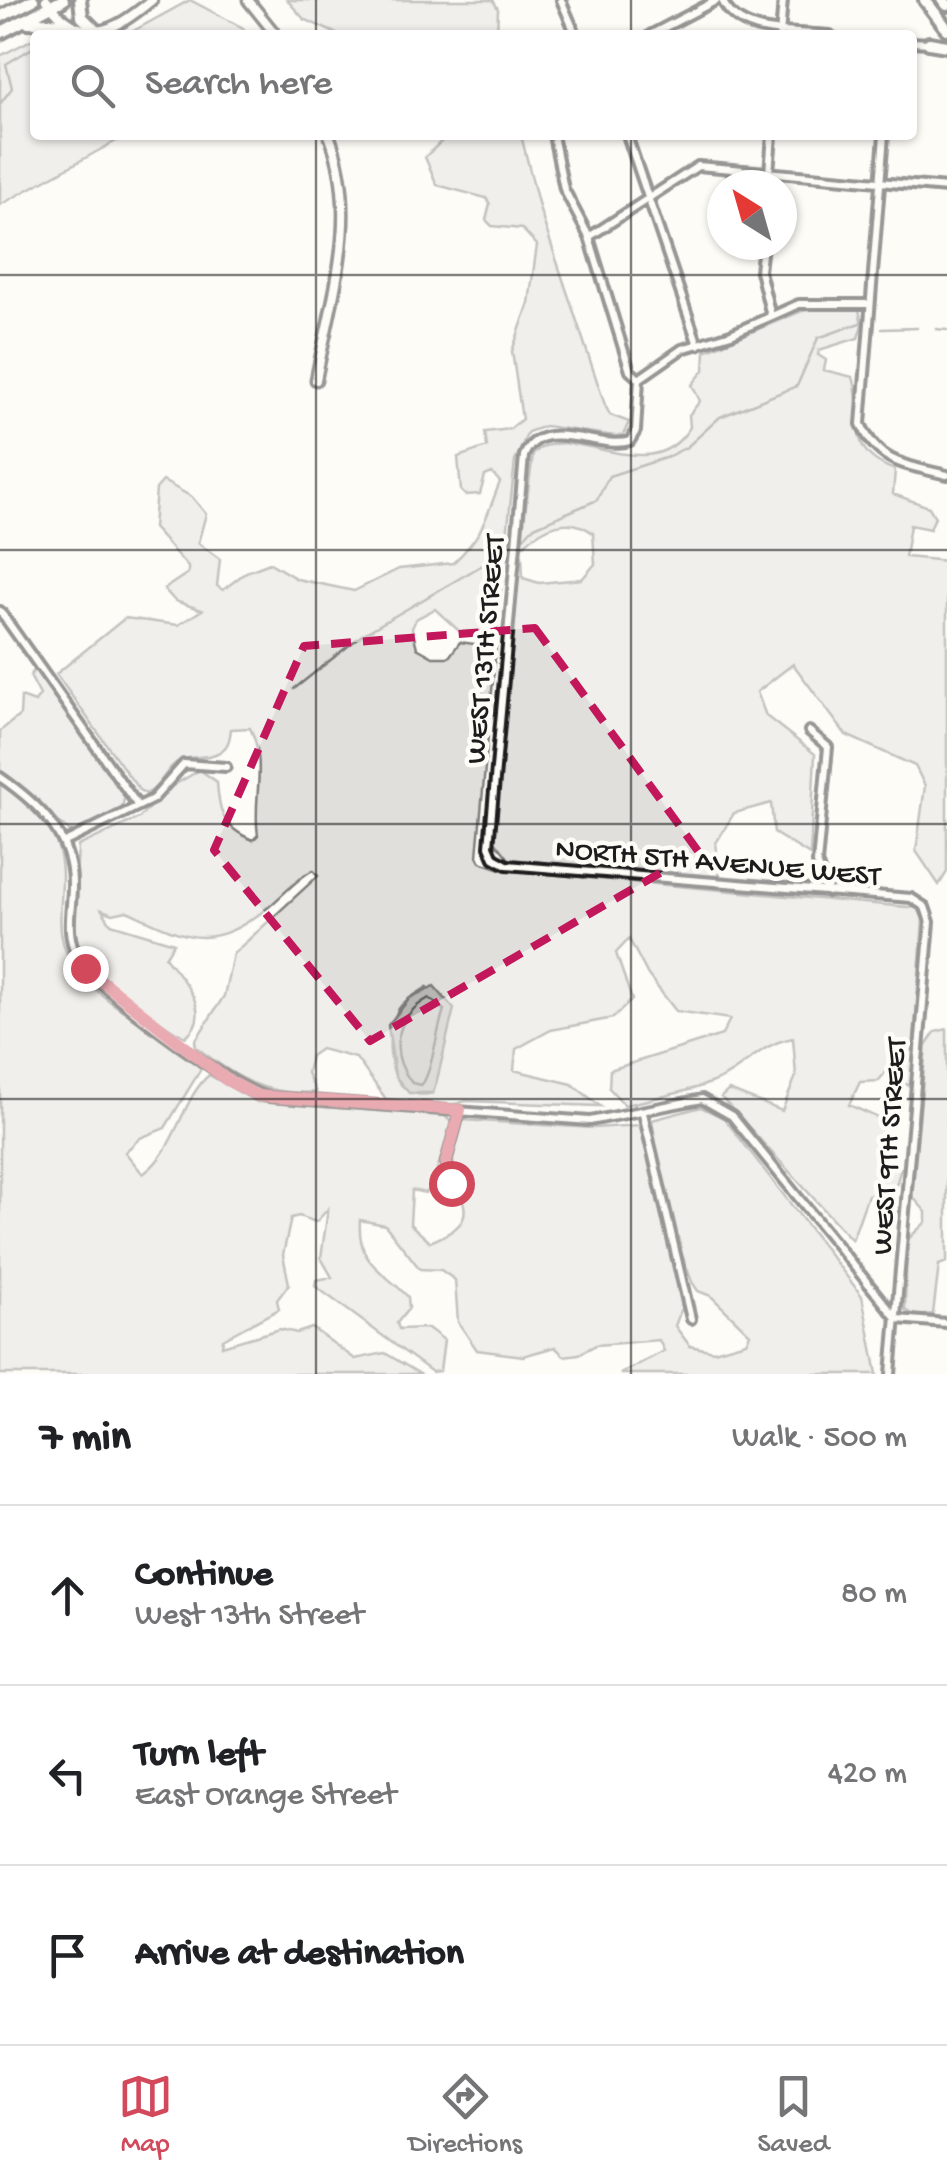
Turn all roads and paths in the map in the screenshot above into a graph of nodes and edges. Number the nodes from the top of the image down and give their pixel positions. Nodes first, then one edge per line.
1 (33, 0) edge
2 (63, 0) edge
3 (80, 0) edge
4 (152, 0) edge
5 (248, 0) edge
6 (560, 0) edge
7 (719, 0) edge
8 (783, 0) edge
9 (925, 0) edge
10 (49, 3) edge
11 (0, 17) edge
12 (17, 24) junction
13 (69, 24) junction
14 (947, 29) edge
15 (90, 30) edge
16 (95, 30) edge
17 (104, 30) edge
18 (272, 30) edge
19 (574, 30) edge
20 (660, 30) edge
21 (766, 30) edge
22 (780, 30) edge
23 (0, 33) edge
24 (917, 43) edge
25 (929, 44) joint
26 (947, 46) edge
27 (330, 140) edge
28 (555, 140) edge
29 (629, 140) edge
30 (772, 140) edge
31 (884, 140) edge
32 (745, 170) edge
33 (769, 170) edge
34 (797, 174) edge
35 (880, 180) junction
36 (947, 188) edge
37 (651, 196) junction
38 (589, 236) junction
39 (761, 260) edge
40 (870, 304) junction
41 (771, 316) junction
42 (698, 344) junction
43 (640, 379) junction
44 (316, 380) dead end
45 (947, 475) edge
46 (0, 611) edge
47 (809, 731) dead end
48 (226, 766) dead end
49 (0, 777) edge
50 (138, 806) junction
51 (66, 842) junction
52 (492, 854) joint
53 (828, 892) junction
54 (930, 922) joint
55 (460, 1110) junction
56 (643, 1113) junction
57 (451, 1183) dead end
58 (896, 1318) junction
59 (690, 1319) dead end
60 (947, 1324) edge
61 (892, 1374) edge

1 - 11 highway
2 - 10 highway
3 - 16 highway
4 - 17 street
5 - 18 street
6 - 19 street
7 - 20 street
7 - 21 street
8 - 22 street
9 - 14 highway
10 - 12 highway
10 - 13 street
12 - 13 highway
12 - 23 highway
13 - 15 street
24 - 25 street
25 - 26 highway
27 - 44 street
28 - 38 street
29 - 37 street
30 - 33 street
31 - 35 street
32 - 37 street
34 - 35 street
35 - 36 street
35 - 40 street
37 - 38 street
37 - 42 street
38 - 43 street
39 - 41 street
40 - 41 street
40 - 45 street
41 - 42 street
42 - 43 street
43 - 52 street, WEST 13TH STREET
46 - 50 street
47 - 53 street
48 - 50 street
49 - 51 street
50 - 51 street
51 - 55 street
52 - 53 street, NORTH 5TH AVENUE WEST
53 - 54 street, NORTH 5TH AVENUE WEST
54 - 58 street, WEST 9TH STREET
55 - 56 street
55 - 57 street
56 - 58 street
56 - 59 street
58 - 60 street
58 - 61 street, WEST 9TH STREET

